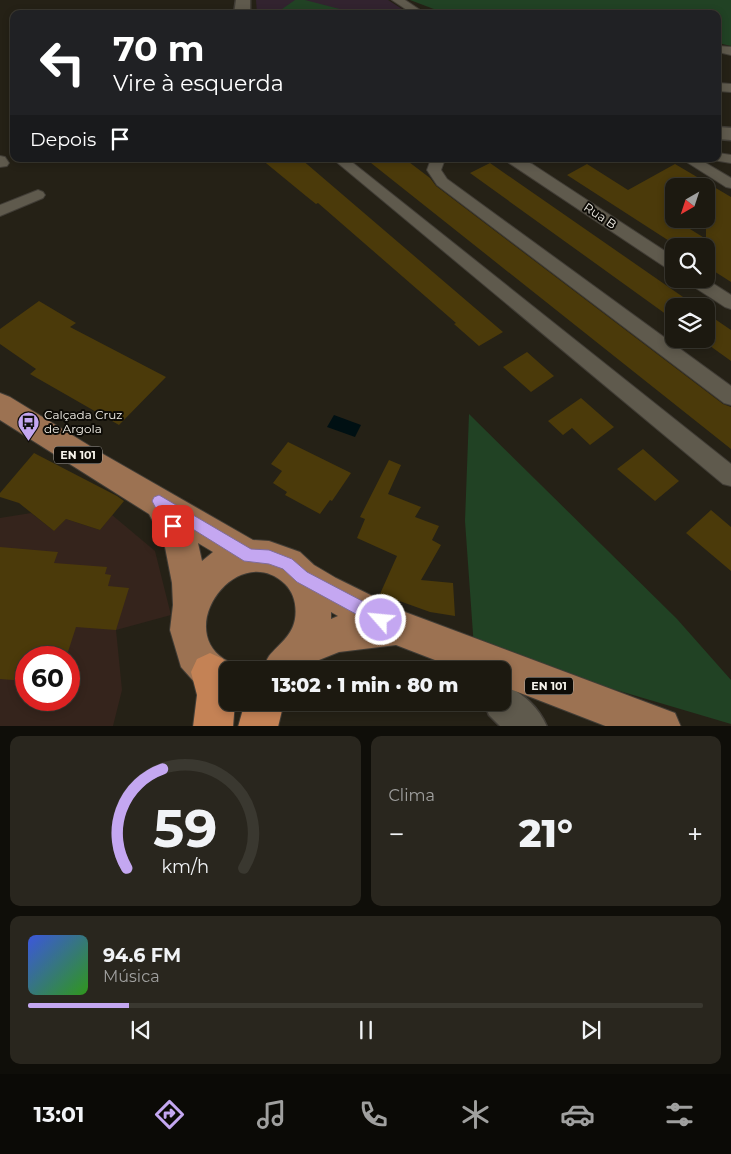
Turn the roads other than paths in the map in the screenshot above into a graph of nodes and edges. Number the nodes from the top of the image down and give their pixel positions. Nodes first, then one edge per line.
1 (397, 0) edge
2 (414, 10) edge
3 (344, 162) edge
4 (437, 162) edge
5 (693, 162) edge
6 (528, 163) edge
7 (731, 184) edge
8 (38, 195) dead end
9 (0, 211) edge
10 (665, 259) edge
11 (708, 288) edge
12 (731, 303) edge
13 (731, 397) edge
14 (0, 405) edge
15 (731, 477) edge
16 (159, 501) junction
17 (249, 556) junction
18 (302, 577) junction
19 (191, 605) junction
20 (396, 627) junction
21 (293, 658) edge
22 (461, 660) edge
23 (219, 676) edge
24 (511, 710) edge
25 (262, 711) edge
26 (650, 725) edge
27 (214, 726) edge
28 (258, 726) edge
29 (528, 726) edge

1 - 2 street
3 - 15 street
4 - 13 street
5 - 7 street
6 - 10 street, Rua B
8 - 9 street
11 - 12 street
14 - 16 main road, EN 101
16 - 17 main road, EN 101
16 - 19 main road, EN 101
17 - 18 main road, EN 101
17 - 19 main road, EN 101
18 - 20 main road, EN 101
18 - 21 main road, EN 101
19 - 23 main road, EN 101
20 - 21 main road, EN 101
20 - 22 main road, EN 101
22 - 26 main road, EN 101
23 - 27 highway
24 - 29 street
25 - 28 highway

